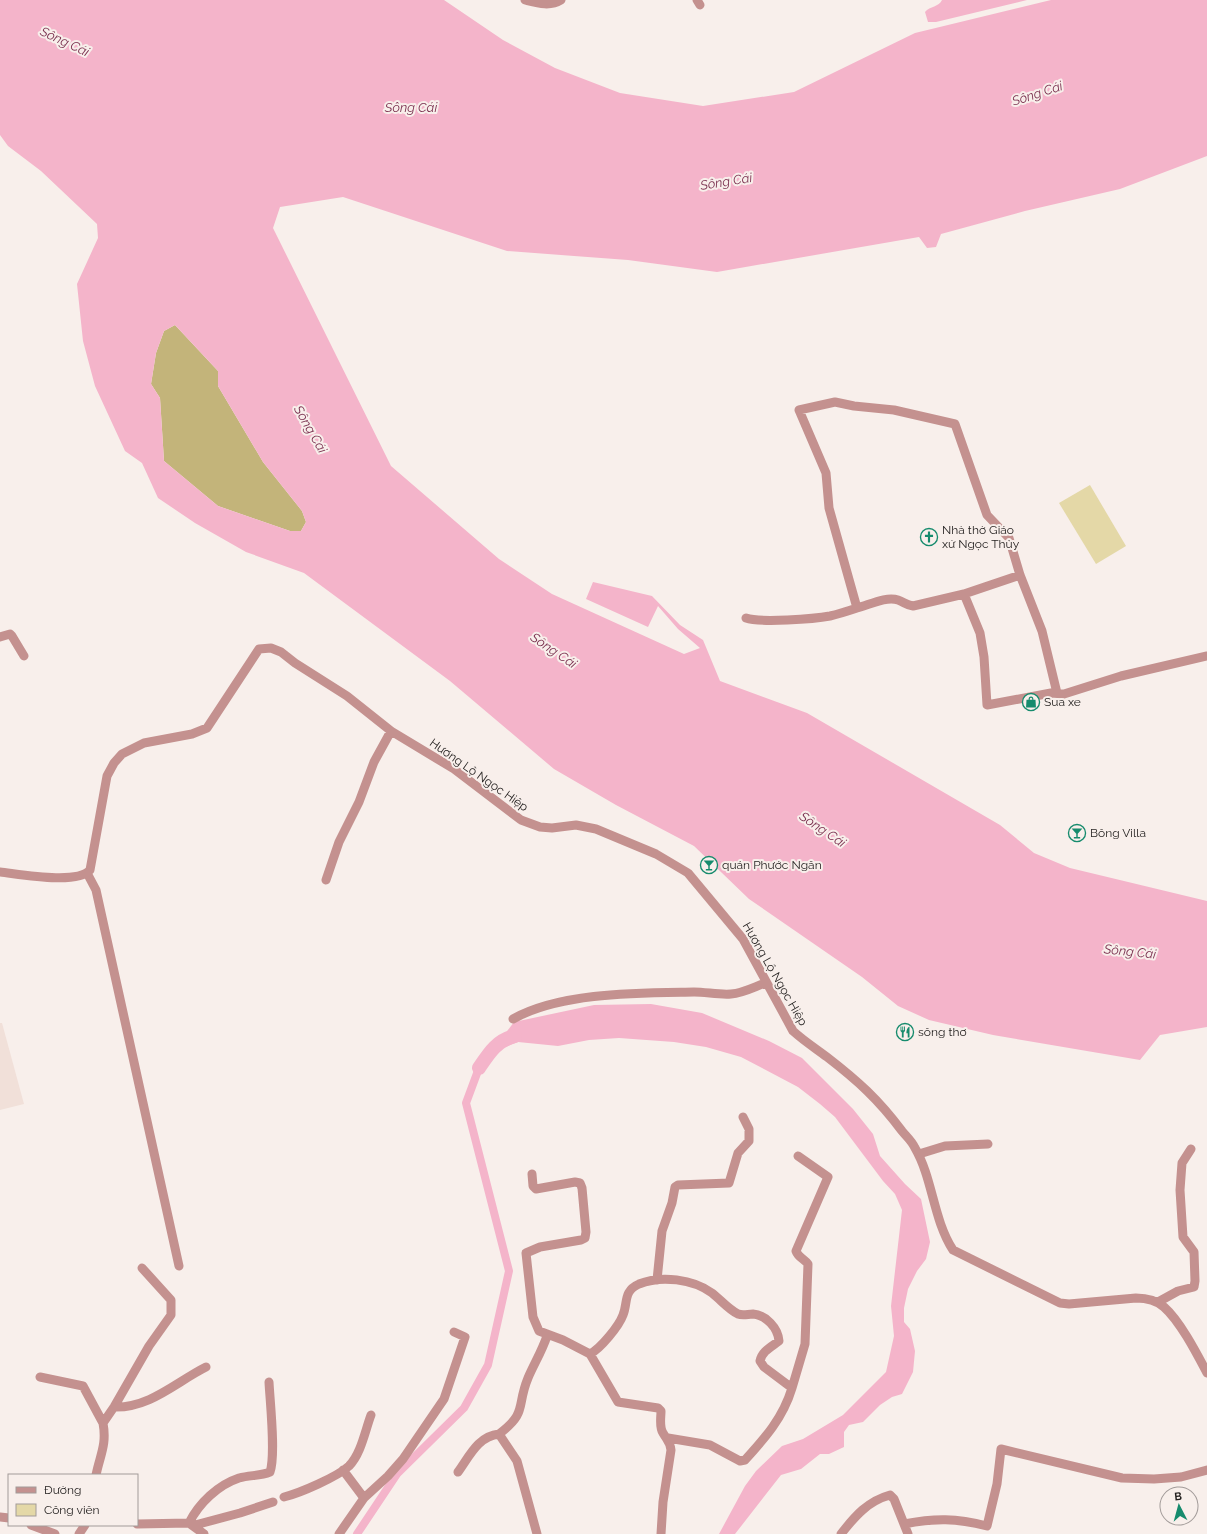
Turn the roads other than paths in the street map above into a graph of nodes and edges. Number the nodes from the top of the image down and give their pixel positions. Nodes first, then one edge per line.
1 (525, 0) edge
2 (561, 0) edge
3 (1020, 575) junction
4 (964, 594) junction
5 (857, 608) junction
6 (746, 618) dead end
7 (0, 637) edge
8 (24, 656) dead end
9 (1207, 656) edge
10 (1057, 693) junction
11 (391, 730) junction
12 (0, 872) edge
13 (87, 873) junction
14 (326, 880) dead end
15 (766, 983) junction
16 (513, 1019) dead end
17 (743, 1117) dead end
18 (988, 1144) dead end
19 (1191, 1149) dead end
20 (919, 1154) junction
21 (798, 1156) dead end
22 (532, 1174) dead end
23 (179, 1266) dead end
24 (142, 1268) dead end
25 (657, 1280) junction
26 (1158, 1302) junction
27 (454, 1332) dead end
28 (547, 1336) junction
29 (590, 1354) junction
30 (206, 1367) dead end
31 (1207, 1373) edge
32 (40, 1377) dead end
33 (269, 1382) dead end
34 (792, 1388) junction
35 (114, 1407) junction
36 (371, 1415) dead end
37 (103, 1423) junction
38 (499, 1434) junction
39 (668, 1438) junction
40 (343, 1470) junction
41 (1207, 1470) edge
42 (458, 1472) dead end
43 (96, 1474) edge
44 (284, 1497) dead end
45 (364, 1498) junction
46 (273, 1502) dead end
47 (138, 1524) edge
48 (192, 1524) junction
49 (904, 1524) junction
50 (34, 1526) edge
51 (55, 1534) edge
52 (204, 1534) edge
53 (339, 1534) edge
54 (537, 1534) edge
55 (661, 1534) edge
56 (841, 1534) edge
57 (908, 1534) edge

1 - 2 street
3 - 4 street
3 - 5 street
3 - 10 street
4 - 5 street
4 - 10 street
5 - 6 street
7 - 8 street
9 - 10 street
11 - 13 street, Hương Lộ Ngọc Hiệp
11 - 14 street
11 - 15 street, Hương Lộ Ngọc Hiệp
12 - 13 street
13 - 23 street
15 - 16 street
15 - 20 street, Hương Lộ Ngọc Hiệp
17 - 25 street
18 - 20 street
19 - 26 street
20 - 26 street, Hương Lộ Ngọc Hiệp
21 - 34 street
22 - 28 street
24 - 35 street
25 - 29 street
25 - 34 street
26 - 31 street
27 - 45 street
28 - 29 street
28 - 38 street
29 - 39 street
30 - 35 street
32 - 37 street
33 - 48 street
34 - 39 street
35 - 37 street
36 - 40 street
37 - 43 street
38 - 42 street
38 - 54 street
39 - 55 street
40 - 44 street
40 - 45 street
41 - 49 street
45 - 53 street
46 - 48 street
47 - 48 street
48 - 52 street
49 - 56 street
49 - 57 street
50 - 51 street

